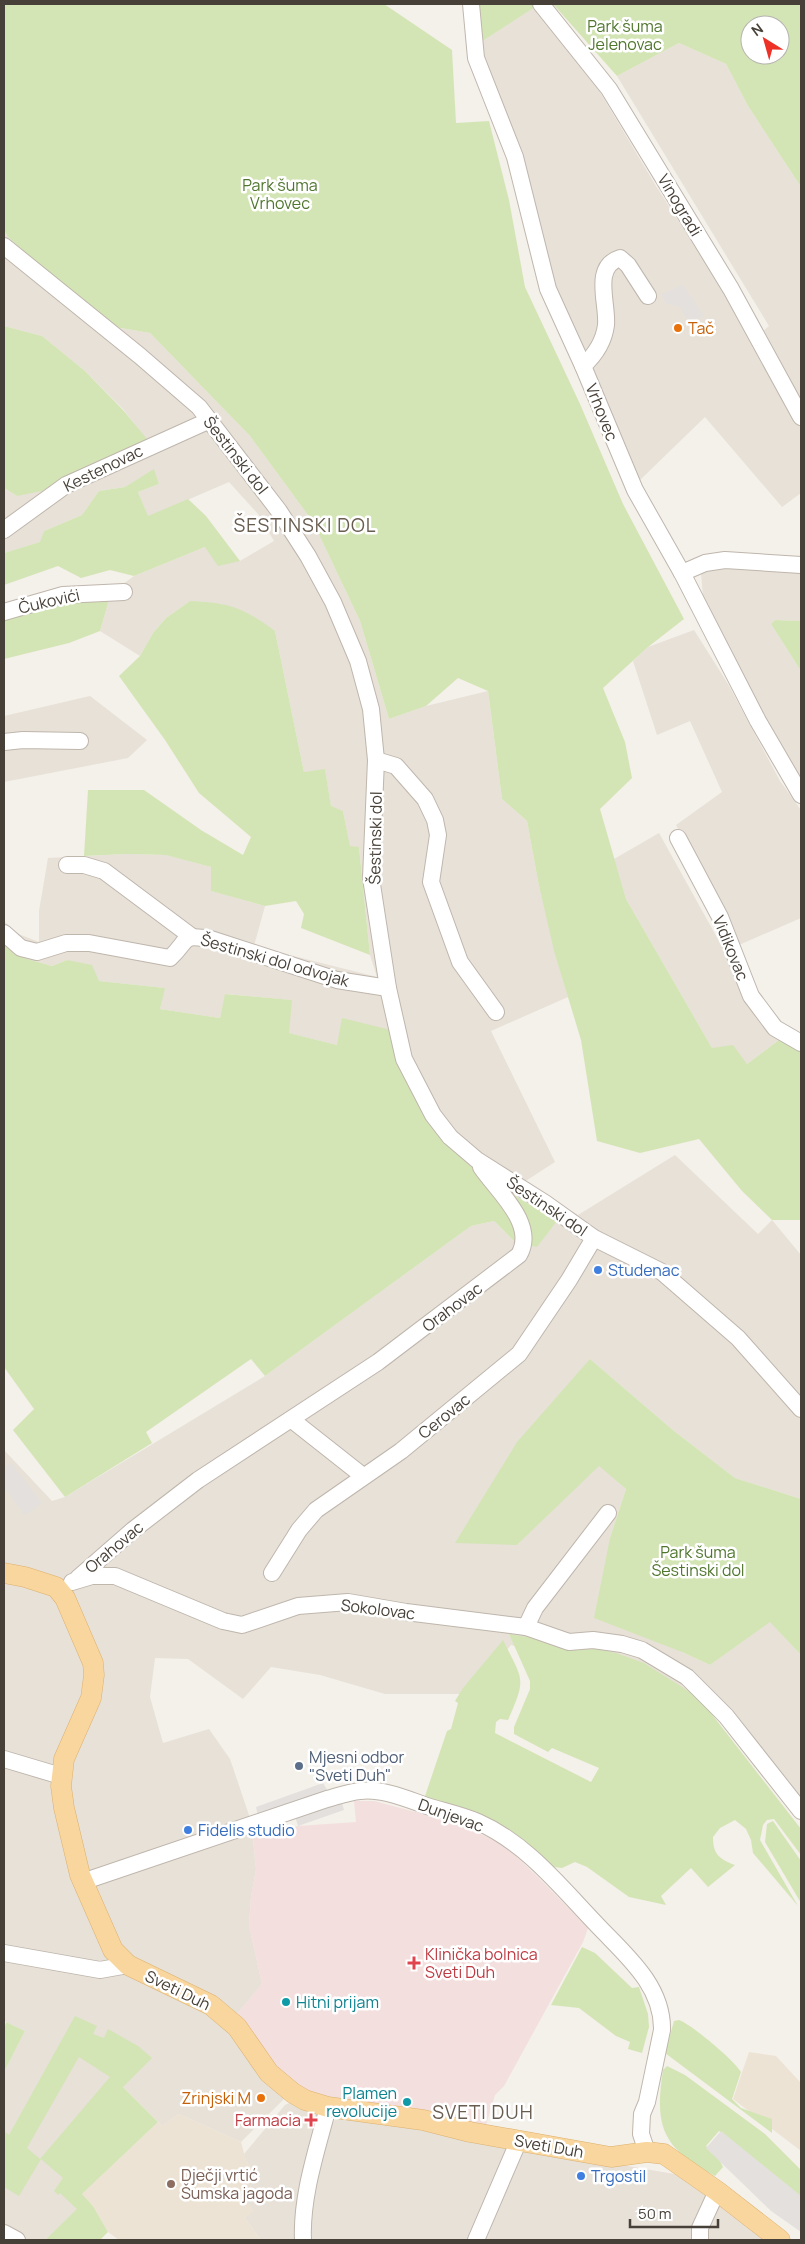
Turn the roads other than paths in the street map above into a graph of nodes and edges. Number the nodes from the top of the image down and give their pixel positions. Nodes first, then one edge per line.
1 (470, 4) edge
2 (541, 4) edge
3 (4, 246) edge
4 (648, 296) dead end
5 (583, 366) junction
6 (801, 417) edge
7 (210, 420) junction
8 (4, 530) edge
9 (801, 565) edge
10 (682, 573) junction
11 (124, 592) dead end
12 (4, 612) edge
13 (80, 741) dead end
14 (4, 742) edge
15 (376, 760) junction
16 (801, 795) edge
17 (678, 838) dead end
18 (67, 865) dead end
19 (4, 933) edge
20 (191, 936) junction
21 (388, 988) junction
22 (496, 1012) dead end
23 (801, 1042) edge
24 (476, 1160) junction
25 (594, 1238) junction
26 (801, 1409) edge
27 (292, 1420) junction
28 (363, 1476) junction
29 (608, 1513) dead end
30 (4, 1572) edge
31 (272, 1573) dead end
32 (67, 1588) junction
33 (526, 1627) junction
34 (4, 1759) edge
35 (62, 1776) junction
36 (801, 1811) edge
37 (82, 1882) junction
38 (4, 1953) edge
39 (128, 1965) junction
40 (328, 2107) junction
41 (519, 2140) junction
42 (647, 2152) junction
43 (717, 2191) junction
44 (4, 2233) edge
45 (17, 2240) edge
46 (303, 2240) edge
47 (476, 2240) edge
48 (700, 2240) edge
49 (780, 2240) edge

1 - 5 street, Vrhovec
2 - 6 street, Vinogradi
3 - 7 street, Šestinski dol
4 - 5 street
5 - 10 street, Vrhovec
7 - 8 street, Kestenovac
7 - 15 street, Šestinski dol
9 - 10 street
10 - 16 street, Vrhovec
11 - 12 street, Čukovići
13 - 14 street
15 - 21 street, Šestinski dol
15 - 22 street
17 - 23 street, Vidikovac
18 - 20 street, Šestinski dol odvojak
19 - 20 street, Šestinski dol odvojak
20 - 21 street, Šestinski dol odvojak
21 - 24 street, Šestinski dol
24 - 25 street, Šestinski dol
24 - 27 street, Orahovac
25 - 26 street, Šestinski dol
25 - 28 street, Cerovac
27 - 28 street
27 - 32 street, Orahovac
28 - 31 street, Cerovac
29 - 33 street
30 - 32 main road
32 - 33 street, Sokolovac
32 - 35 main road, Sveti Duh
33 - 36 street, Sokolovac
34 - 35 street
35 - 37 main road, Sveti Duh
37 - 39 main road, Sveti Duh
37 - 42 street, Dunjevac
38 - 39 street
39 - 40 main road, Sveti Duh
40 - 41 main road, Sveti Duh
40 - 46 street
41 - 42 main road, Sveti Duh
41 - 47 street
42 - 43 main road
43 - 48 street
43 - 49 main road
44 - 45 street

